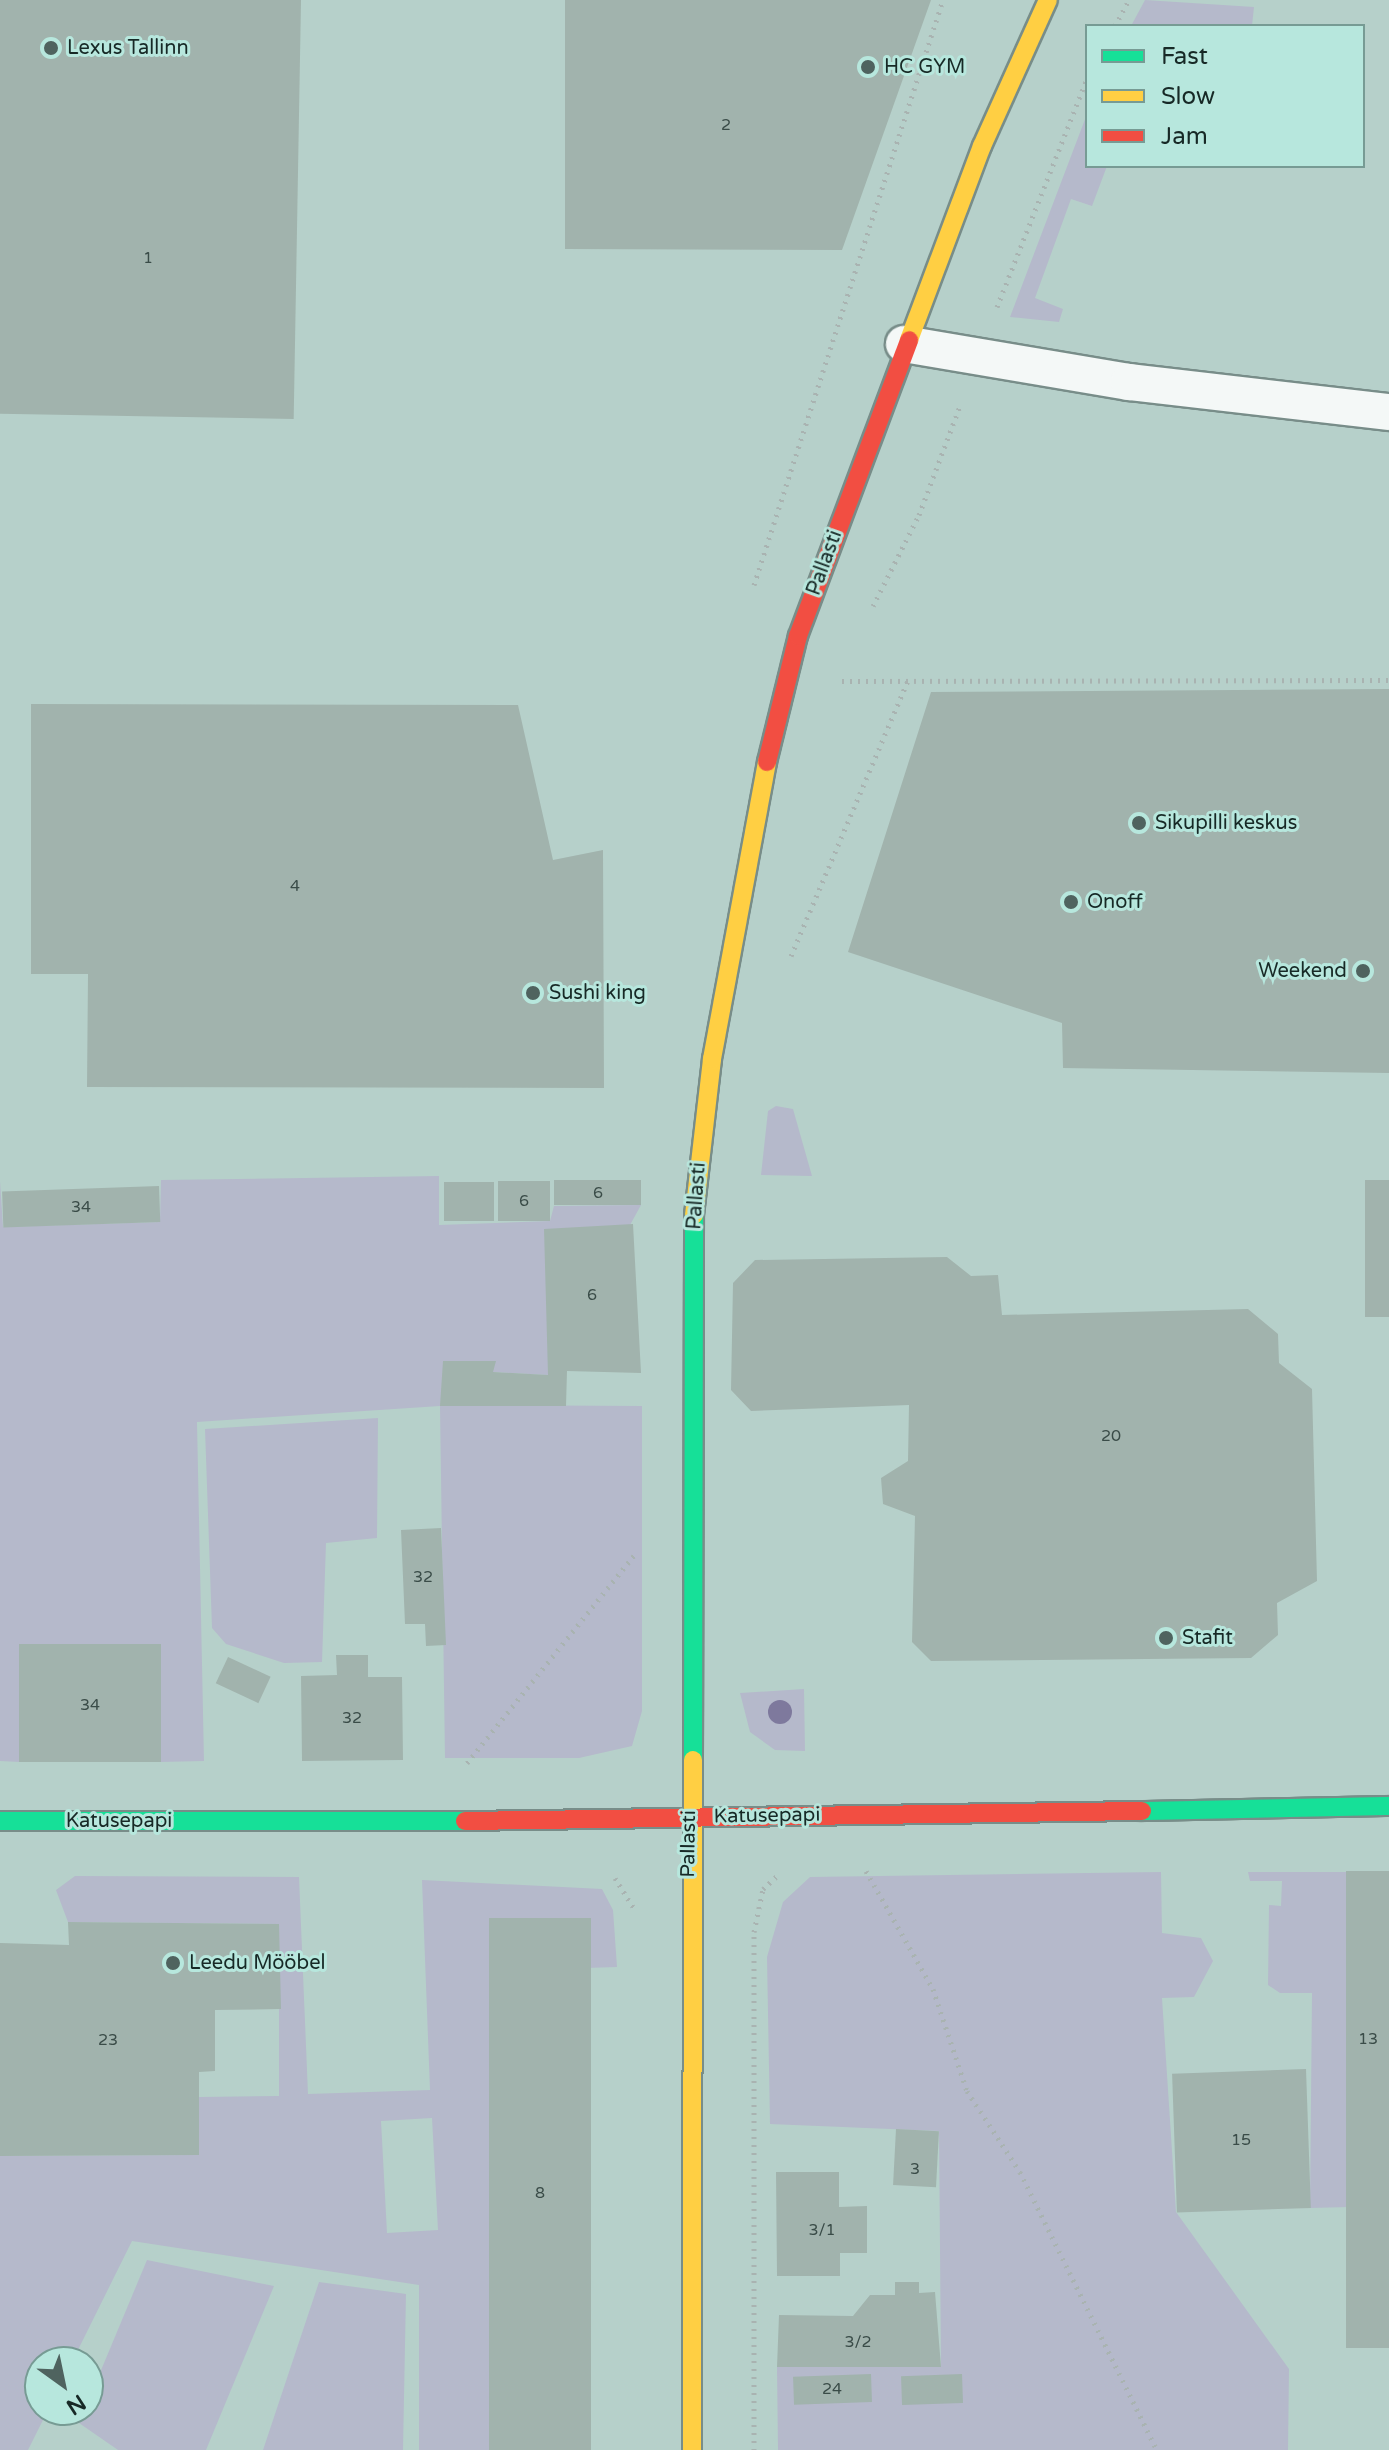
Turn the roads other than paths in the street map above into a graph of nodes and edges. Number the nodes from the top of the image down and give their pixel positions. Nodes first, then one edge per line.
1 (1048, 0) edge
2 (904, 344) junction
3 (1389, 412) edge
4 (1389, 1806) edge
5 (690, 1818) junction
6 (0, 1821) edge
7 (692, 2450) edge

1 - 2 street, Pallasti
2 - 3 lane
2 - 5 street, Pallasti
4 - 5 street, Katusepapi
5 - 6 street, Katusepapi
5 - 7 street, Pallasti

